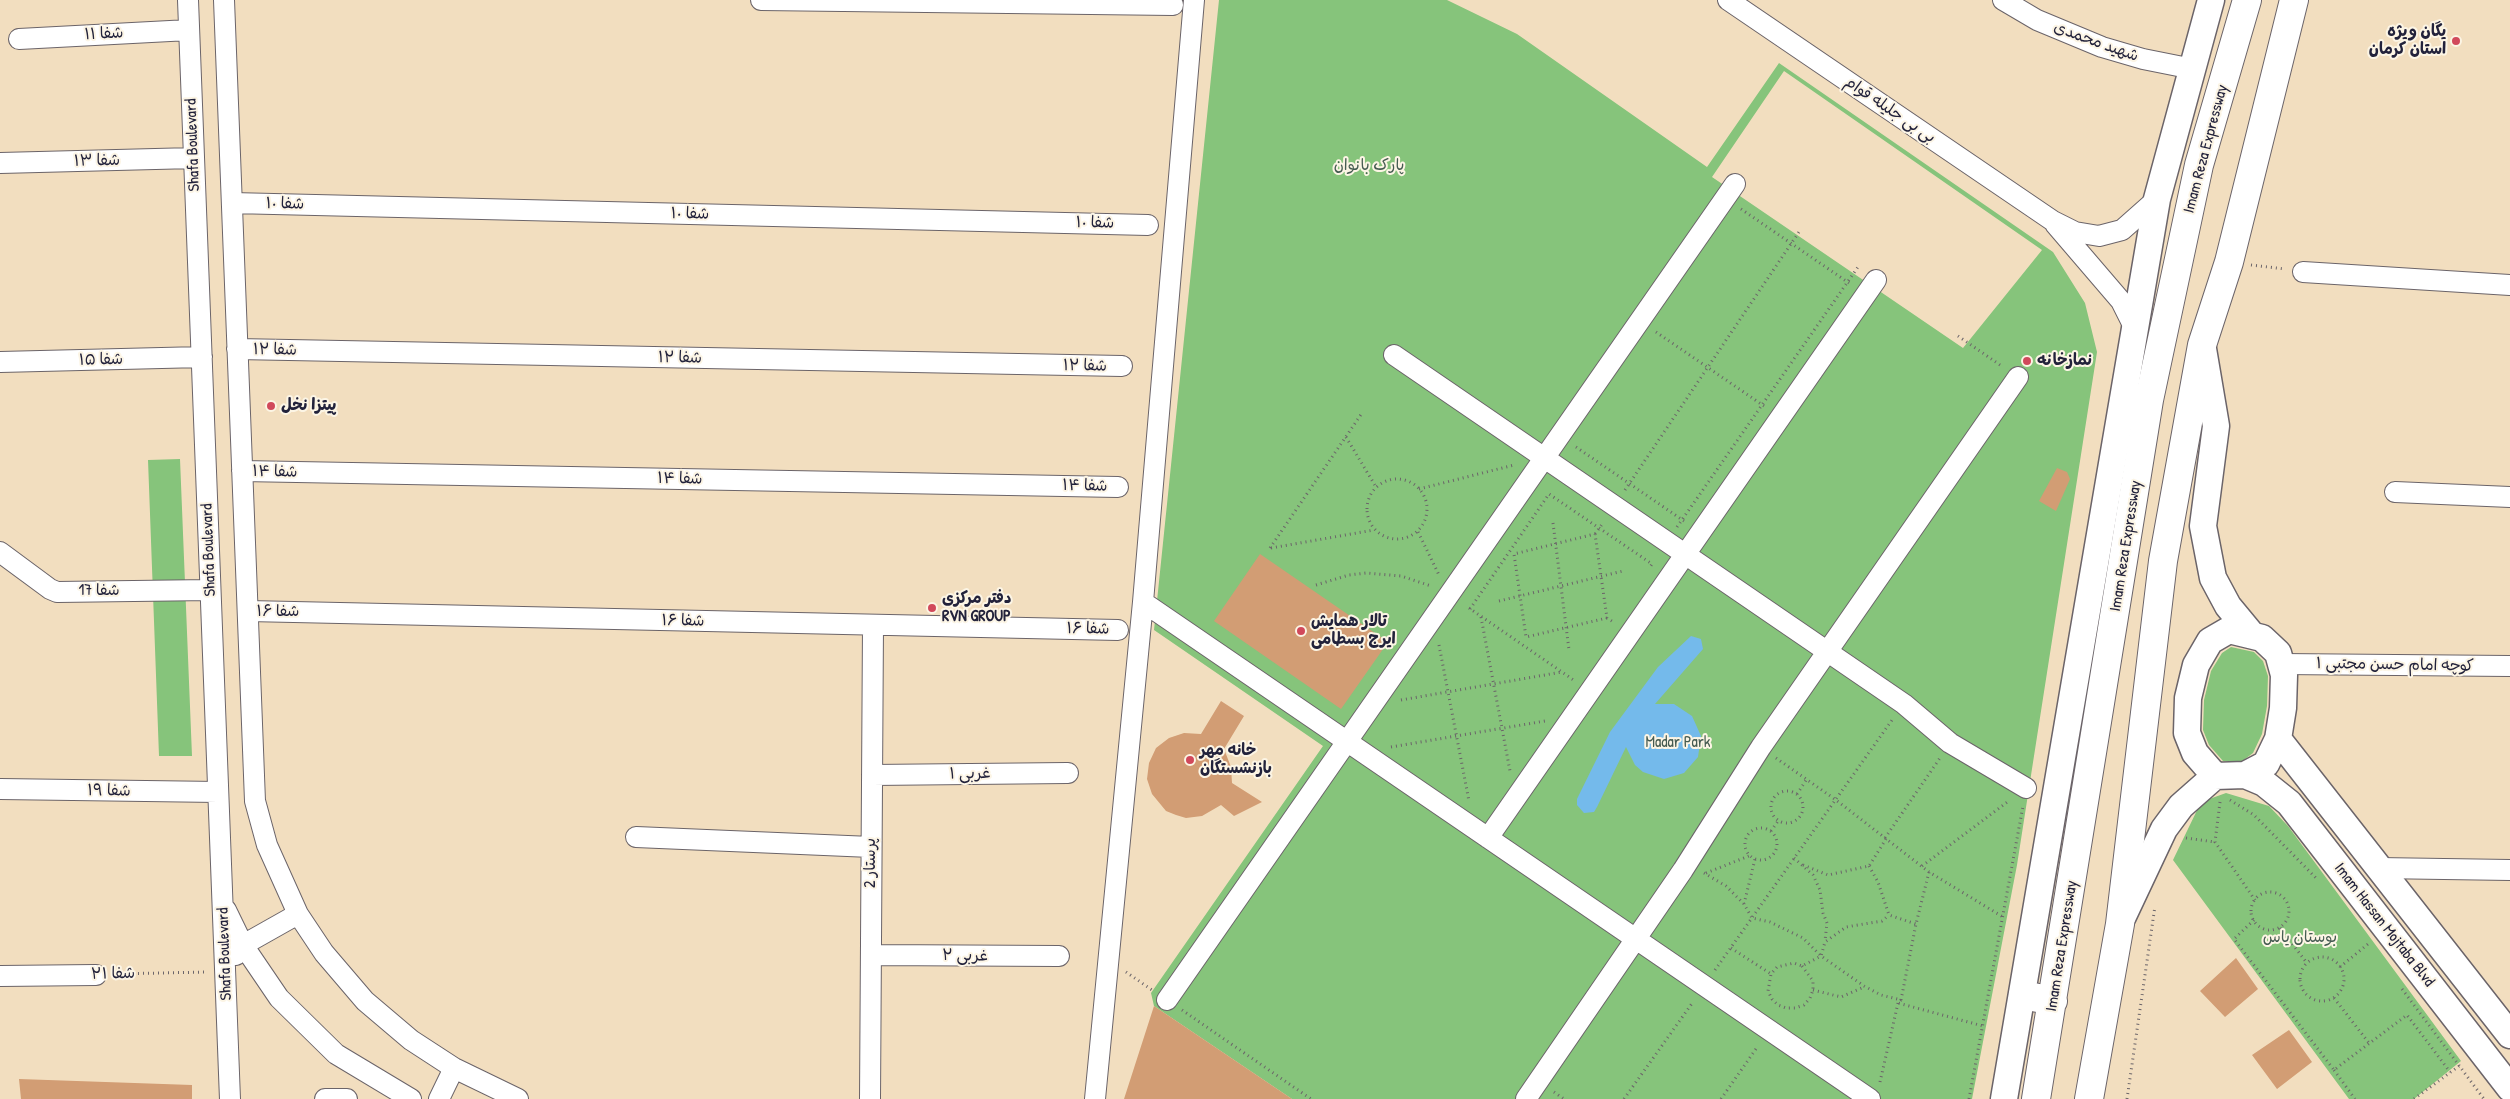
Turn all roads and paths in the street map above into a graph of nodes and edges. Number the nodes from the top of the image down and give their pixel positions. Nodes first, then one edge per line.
1 (188, 0) edge
2 (224, 0) edge
3 (761, 0) edge
4 (1194, 0) edge
5 (1728, 0) edge
6 (2004, 0) edge
7 (2211, 0) edge
8 (2247, 0) edge
9 (2294, 0) edge
10 (1173, 5) dead end
11 (189, 30) junction
12 (19, 38) dead end
13 (2193, 69) junction
14 (194, 158) junction
15 (0, 162) edge
16 (1730, 191) joint
17 (2158, 199) junction
18 (232, 203) junction
19 (2053, 220) junction
20 (1148, 225) dead end
21 (1801, 229) dead end
22 (1791, 244) junction
23 (2229, 262) junction
24 (1858, 267) dead end
25 (2303, 272) joint
26 (1847, 282) junction
27 (2510, 285) edge
28 (1871, 288) joint
29 (1640, 321) junction
30 (2136, 330) junction
31 (1958, 336) dead end
32 (2202, 345) junction
33 (237, 349) junction
34 (1394, 355) dead end
35 (202, 358) junction
36 (0, 362) edge
37 (1122, 366) dead end
38 (1708, 367) junction
39 (2018, 377) joint
40 (2150, 400) junction
41 (1762, 404) junction
42 (1362, 413) dead end
43 (1781, 417) junction
44 (1560, 436) junction
45 (1346, 437) junction
46 (1544, 458) junction
47 (242, 471) junction
48 (1630, 484) junction
49 (1118, 486) dead end
50 (1376, 487) junction
51 (1419, 489) junction
52 (2395, 492) dead end
53 (2510, 497) edge
54 (1614, 506) junction
55 (1682, 520) junction
56 (1553, 523) dead end
57 (1599, 528) junction
58 (1374, 530) junction
59 (1418, 532) junction
60 (1701, 532) junction
61 (1595, 534) junction
62 (1667, 542) junction
63 (1555, 544) junction
64 (0, 552) edge
65 (1685, 554) junction
66 (1623, 571) dead end
67 (1646, 572) dead end
68 (1601, 577) junction
69 (1316, 585) dead end
70 (1561, 586) junction
71 (210, 590) junction
72 (1449, 596) junction
73 (1520, 596) junction
74 (1143, 602) junction
75 (1499, 602) dead end
76 (1470, 609) junction
77 (248, 611) junction
78 (1618, 613) dead end
79 (1481, 616) junction
80 (1434, 617) junction
81 (873, 626) junction
82 (1566, 628) junction
83 (1118, 630) dead end
84 (1606, 630) dead end
85 (2252, 635) junction
86 (1526, 637) junction
87 (1521, 644) junction
88 (1569, 650) dead end
89 (1828, 652) junction
90 (2281, 664) junction
91 (2510, 666) edge
92 (1578, 670) dead end
93 (1563, 672) junction
94 (1572, 679) junction
95 (1494, 684) junction
96 (1590, 691) junction
97 (1448, 692) junction
98 (1904, 704) junction
99 (1372, 705) junction
100 (1573, 716) junction
101 (1502, 728) junction
102 (1456, 736) junction
103 (2278, 739) junction
104 (1950, 743) junction
105 (1355, 747) junction
106 (1761, 747) junction
107 (1068, 773) dead end
108 (872, 775) junction
109 (2245, 775) junction
110 (2216, 776) junction
111 (1807, 779) junction
112 (2312, 782) junction
113 (0, 788) edge
114 (2026, 788) junction
115 (218, 792) junction
116 (1797, 794) junction
117 (1516, 798) junction
118 (1836, 800) junction
119 (2220, 802) junction
120 (2289, 803) junction
121 (2213, 804) dead end
122 (1778, 821) junction
123 (1771, 831) junction
124 (1481, 833) junction
125 (636, 838) dead end
126 (1886, 838) junction
127 (2215, 842) junction
128 (2180, 846) dead end
129 (871, 848) junction
130 (1749, 856) junction
131 (1794, 858) junction
132 (1755, 859) junction
133 (1803, 865) junction
134 (1869, 866) junction
135 (1922, 866) junction
136 (2378, 868) junction
137 (1683, 870) junction
138 (2510, 870) edge
139 (1929, 872) junction
140 (1705, 873) junction
141 (2321, 883) dead end
142 (2156, 900) dead end
143 (2255, 900) junction
144 (222, 904) junction
145 (1744, 904) junction
146 (298, 914) junction
147 (1889, 915) junction
148 (2003, 917) junction
149 (1752, 918) junction
150 (2254, 920) junction
151 (1916, 924) junction
152 (2120, 924) junction
153 (2280, 928) junction
154 (2362, 936) dead end
155 (1636, 939) junction
156 (1825, 942) junction
157 (2368, 944) junction
158 (243, 945) junction
159 (1731, 948) junction
160 (2374, 952) dead end
161 (871, 955) junction
162 (1059, 956) dead end
163 (1821, 956) junction
164 (1108, 960) junction
165 (2307, 963) junction
166 (1802, 966) junction
167 (2340, 967) junction
168 (225, 972) junction
169 (1771, 974) junction
170 (96, 975) joint
171 (0, 976) edge
172 (2397, 984) dead end
173 (1704, 986) junction
174 (1864, 986) junction
175 (1813, 990) junction
176 (2023, 995) junction
177 (2334, 998) junction
178 (1167, 1000) junction
179 (1899, 1001) junction
180 (2053, 1001) junction
181 (1983, 1026) junction
182 (1770, 1031) junction
183 (2510, 1035) edge
184 (2369, 1043) junction
185 (2459, 1066) junction
186 (454, 1068) junction
187 (2334, 1070) junction
188 (2450, 1072) junction
189 (2510, 1088) edge
190 (1874, 1094) edge
191 (230, 1099) edge
192 (325, 1099) edge
193 (347, 1099) edge
194 (411, 1099) edge
195 (439, 1099) edge
196 (518, 1099) edge
197 (870, 1099) edge
198 (1095, 1099) edge
199 (1312, 1099) edge
200 (1526, 1099) edge
201 (1624, 1099) edge
202 (1721, 1099) edge
203 (1969, 1099) edge
204 (2004, 1099) edge
205 (2036, 1099) edge
206 (2089, 1099) edge
207 (2127, 1099) edge
208 (2355, 1099) edge
209 (2414, 1099) edge
210 (2484, 1099) edge

1 - 11 street, Shafa Boulevard
2 - 18 street
3 - 10 street
4 - 74 street
5 - 19 street, بی بی جلیله قوام
6 - 13 street, شهید محمدی
7 - 13 main road
8 - 40 highway, Imam Reza Expressway
9 - 23 highway
11 - 12 street, شفا ۱۱
11 - 14 street, Shafa Boulevard
13 - 17 main road
14 - 15 street, شفا ۱۳
14 - 35 street, Shafa Boulevard
16 - 22 path
16 - 29 street
17 - 19 street
17 - 30 main road
18 - 20 street, شفا ۱۰
18 - 33 street
19 - 30 street
21 - 22 path
22 - 26 path
22 - 38 path
23 - 25 path
23 - 32 highway
24 - 26 path
25 - 27 street
26 - 28 path
26 - 41 path
28 - 43 street
29 - 38 path
29 - 44 street
30 - 40 main road
30 - 176 main road
31 - 39 path
32 - 85 main road
32 - 152 highway
33 - 37 street, شفا ۱۲
33 - 47 street
34 - 46 street
35 - 36 street, شفا ۱۵
35 - 71 street, Shafa Boulevard
38 - 41 path
38 - 48 path
39 - 89 street
40 - 180 highway, Imam Reza Expressway
41 - 43 path
41 - 55 path
42 - 45 path
43 - 60 street
44 - 46 street
44 - 48 path
45 - 50 path
45 - 58 path
46 - 51 path
46 - 54 street
46 - 72 street
47 - 49 street, شفا ۱۴
47 - 77 street
48 - 54 path
48 - 55 path
50 - 51 path
50 - 58 path
51 - 59 path
52 - 53 street
54 - 57 path
54 - 62 street
55 - 60 path
55 - 62 path
56 - 63 path
57 - 61 path
57 - 67 path
57 - 76 path
58 - 59 path
59 - 72 path
60 - 65 street
61 - 63 path
61 - 68 path
62 - 65 street
63 - 70 path
63 - 73 path
64 - 71 street, شفا 17
65 - 89 street
65 - 96 street
66 - 68 path
68 - 70 path
68 - 82 path
69 - 72 path
70 - 73 path
70 - 82 path
71 - 115 street, Shafa Boulevard
72 - 76 path
72 - 80 street
73 - 75 path
73 - 86 path
74 - 105 street
74 - 164 street
76 - 79 path
77 - 81 street, شفا ۱۶
77 - 146 street
78 - 84 path
79 - 87 path
79 - 95 path
80 - 97 path
80 - 99 street
81 - 83 street, شفا ۱۶
81 - 108 street, پرستار 2
82 - 86 path
82 - 88 path
85 - 90 main road
85 - 110 main road
86 - 87 path
87 - 93 path
89 - 98 street
89 - 106 street
90 - 91 street, کوچه امام حسن مجتبی ۱
90 - 103 main road
92 - 94 path
93 - 94 path
93 - 95 path
94 - 96 path
95 - 97 path
95 - 101 path
96 - 100 street
97 - 99 path
97 - 102 path
98 - 104 street
98 - 118 path
99 - 105 street
100 - 101 path
100 - 117 street
101 - 102 path
101 - 117 path
102 - 105 path
102 - 124 path
103 - 109 main road
103 - 112 main road, Imam Hassan Mojtaba Blvd
104 - 114 street
104 - 126 path
105 - 124 street
105 - 178 street
106 - 111 path
106 - 137 street
107 - 108 street, ۱ غربی
108 - 129 street, پرستار 2
109 - 110 main road
109 - 120 main road, Imam Hassan Mojtaba Blvd
110 - 152 main road
111 - 116 path
111 - 118 path
112 - 120 main road
112 - 136 main road, Imam Hassan Mojtaba Blvd
113 - 115 street, شفا ۱۹
114 - 135 path
114 - 148 path
115 - 144 street, Shafa Boulevard
116 - 122 path
116 - 122 path
117 - 124 street
118 - 126 path
118 - 131 path
119 - 121 path
119 - 127 path
119 - 141 path
120 - 189 main road, Imam Hassan Mojtaba Blvd
122 - 123 path
123 - 130 path
123 - 132 path
124 - 155 street
125 - 129 street
126 - 134 path
126 - 135 path
127 - 128 path
127 - 143 path
129 - 161 street, پرستار 2
130 - 132 path
130 - 140 path
131 - 133 path
131 - 149 path
132 - 145 path
133 - 134 path
133 - 156 path
134 - 147 path
135 - 139 path
136 - 138 street
136 - 183 main road, Imam Hassan Mojtaba Blvd
137 - 140 path
137 - 155 street
139 - 148 path
139 - 151 path
140 - 145 path
142 - 207 path
143 - 150 path
143 - 153 path
144 - 158 street
144 - 168 street, Shafa Boulevard
145 - 149 path
146 - 158 street
146 - 186 street
147 - 151 path
147 - 156 path
148 - 181 path
149 - 159 path
149 - 163 path
150 - 153 path
150 - 187 path
151 - 179 path
152 - 206 highway
153 - 165 path
154 - 157 path
155 - 173 street
155 - 200 street
156 - 163 path
157 - 160 path
157 - 167 path
158 - 168 street
158 - 194 street
159 - 169 path
159 - 173 path
161 - 162 street, ۲ غربی
161 - 197 street, پرستار 2
163 - 166 path
163 - 174 path
164 - 178 path
164 - 198 street
165 - 167 path
165 - 177 path
166 - 169 path
166 - 175 path
167 - 177 path
168 - 170 path, شفا ۲۱
168 - 191 street, Shafa Boulevard
169 - 175 path
170 - 171 street, شفا ۲۱
172 - 185 path
173 - 182 street
173 - 201 path
174 - 175 path
174 - 179 path
176 - 180 highway
176 - 204 main road
177 - 184 path
178 - 199 path
179 - 181 path
179 - 190 path
180 - 205 highway, Imam Reza Expressway
181 - 203 path
182 - 190 street
182 - 202 path
184 - 187 path
184 - 188 path
185 - 188 path
185 - 210 path
186 - 195 street
186 - 196 street
187 - 208 path
188 - 209 path
192 - 193 street

